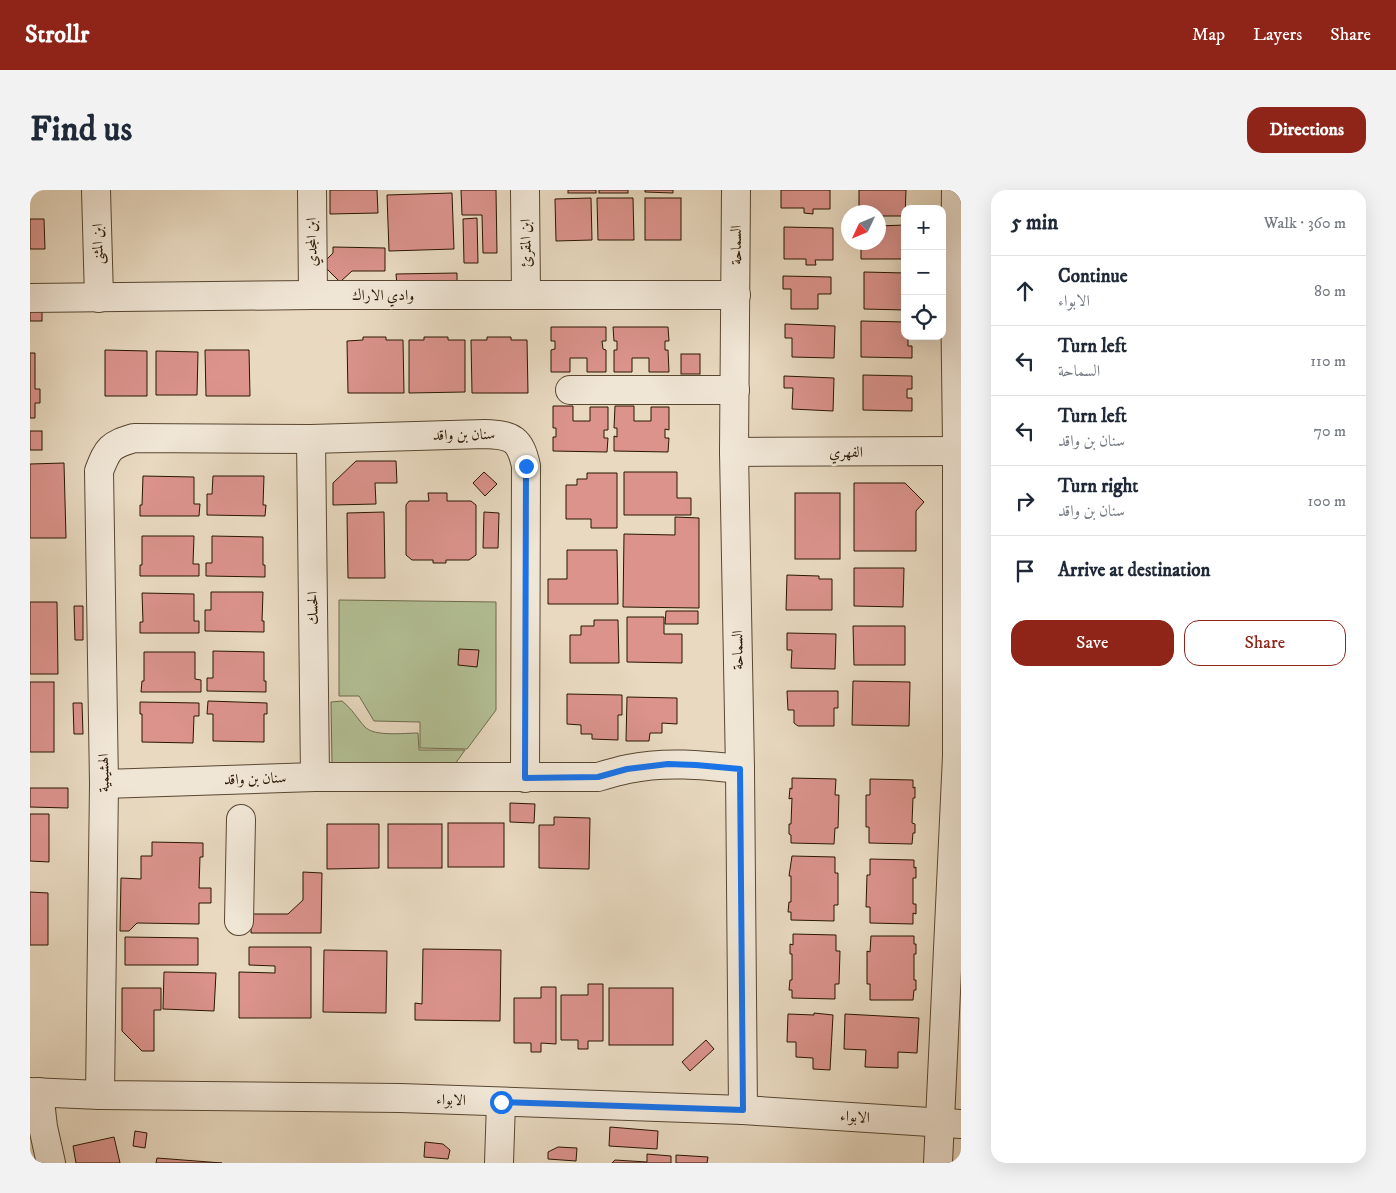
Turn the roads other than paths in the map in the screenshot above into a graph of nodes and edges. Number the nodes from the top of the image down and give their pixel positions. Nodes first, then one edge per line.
1 (96, 190) edge
2 (312, 190) edge
3 (525, 190) edge
4 (736, 190) edge
5 (956, 190) edge
6 (958, 288) edge
7 (313, 295) junction
8 (526, 295) junction
9 (736, 295) junction
10 (30, 298) edge
11 (99, 298) junction
12 (570, 390) dead end
13 (735, 390) junction
14 (311, 439) junction
15 (957, 451) junction
16 (734, 452) junction
17 (105, 453) joint
18 (959, 756) edge
19 (740, 769) junction
20 (315, 777) junction
21 (525, 778) junction
22 (241, 780) junction
23 (104, 784) junction
24 (239, 921) dead end
25 (34, 1092) edge
26 (100, 1095) junction
27 (501, 1102) junction
28 (743, 1110) junction
29 (951, 1124) edge
30 (51, 1163) edge
31 (499, 1163) edge
32 (938, 1163) edge

1 - 11 street, ابن المثنى
2 - 7 street, ابن المجدي
3 - 8 street, ابن المقرئ
4 - 9 street, السماحة
5 - 6 street
6 - 15 street
7 - 8 street, وادي الاراك
7 - 11 street, وادي الاراك
8 - 9 street, وادي الاراك
9 - 13 street, السماحة
10 - 11 street, وادي الاراك
12 - 13 street
13 - 16 street, السماحة
14 - 17 street, سنان بن واقد
14 - 20 street, الحسك
14 - 21 street, سنان بن واقد
15 - 16 street, الفهري
15 - 18 street
16 - 19 street, السماحة
17 - 23 street, الهشيمية
18 - 29 street
19 - 21 street, سنان بن واقد
19 - 28 street, السماحة
20 - 21 street, سنان بن واقد
20 - 22 street, سنان بن واقد
22 - 23 street, سنان بن واقد
22 - 24 street
23 - 26 street, الهشيمية
25 - 26 street, الابواء
25 - 30 street
26 - 27 street, الابواء
27 - 28 street, الابواء
27 - 31 street
28 - 29 street, الابواء
29 - 32 street

